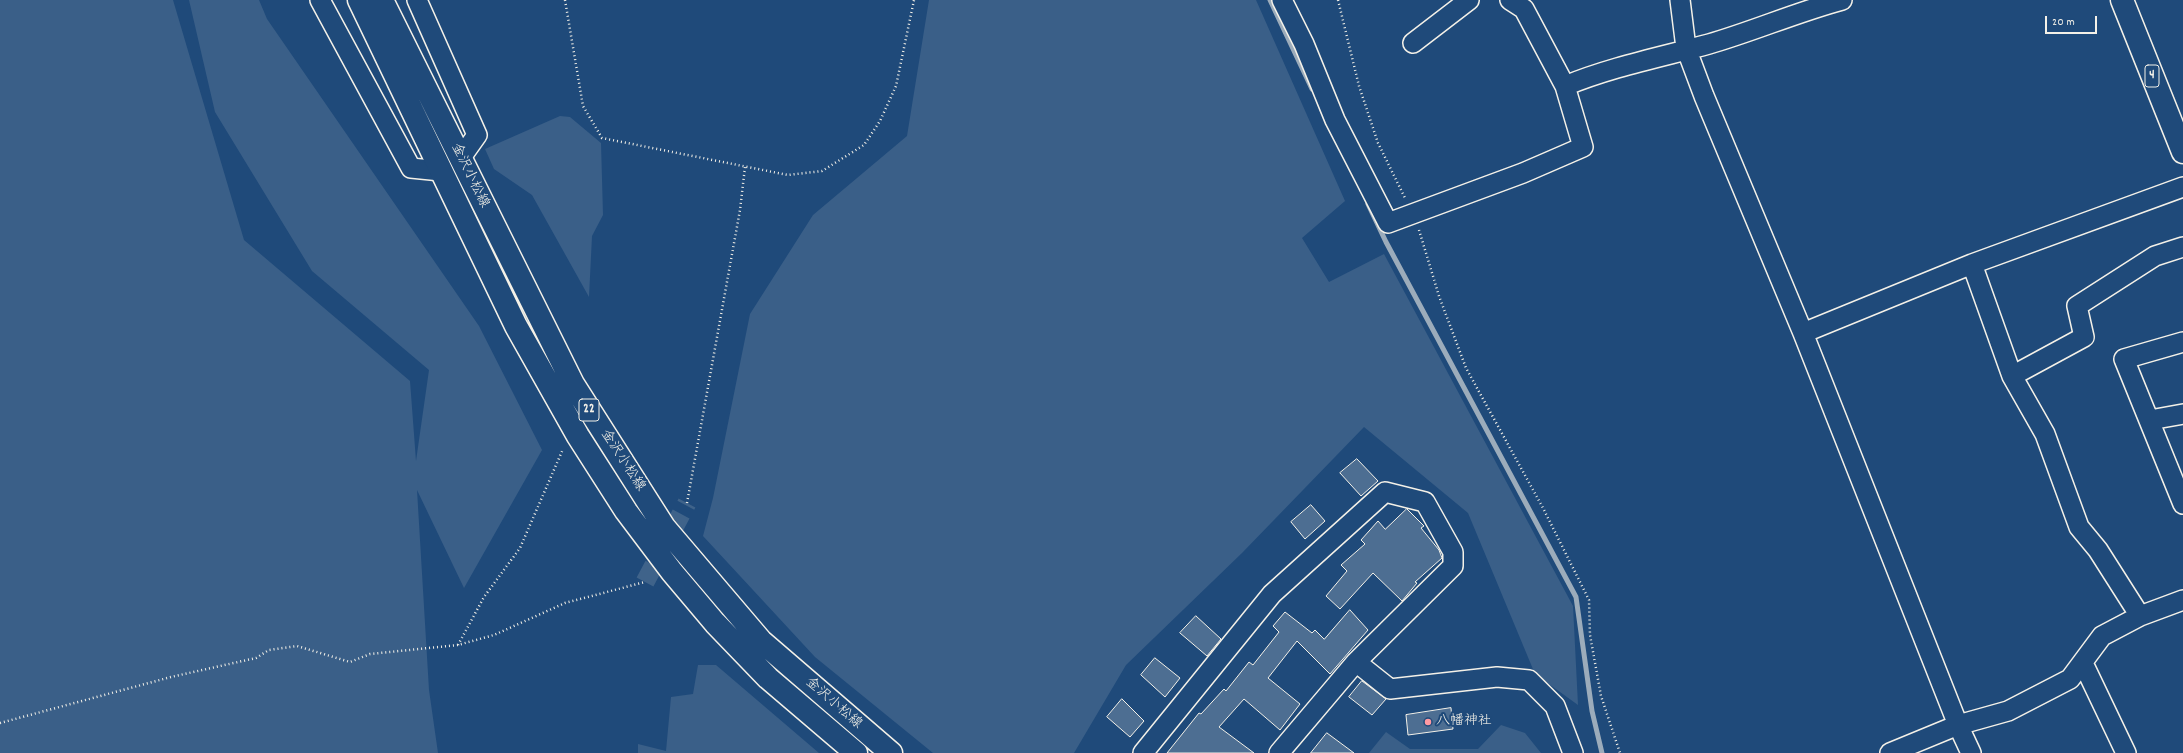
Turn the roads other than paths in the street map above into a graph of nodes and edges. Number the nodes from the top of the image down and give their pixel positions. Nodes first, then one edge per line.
1 (320, 0) edge
2 (359, 0) edge
3 (382, 0) edge
4 (417, 0) edge
5 (1282, 0) edge
6 (1469, 0) edge
7 (1680, 0) edge
8 (1842, 0) edge
9 (2122, 0) edge
10 (1523, 3) edge
11 (1413, 43) dead end
12 (1686, 48) junction
13 (1565, 86) junction
14 (2183, 152) edge
15 (460, 158) junction
16 (441, 171) junction
17 (2183, 187) edge
18 (2183, 247) edge
19 (1972, 264) junction
20 (1803, 334) junction
21 (2183, 342) edge
22 (2012, 376) junction
23 (2183, 414) edge
24 (2150, 420) junction
25 (2183, 504) edge
26 (2183, 600) edge
27 (2140, 616) junction
28 (1356, 662) junction
29 (2083, 663) junction
30 (1958, 725) junction
31 (856, 753) edge
32 (891, 753) edge
33 (1143, 753) edge
34 (1278, 753) edge
35 (1573, 753) edge
36 (1890, 753) edge
37 (1972, 753) edge
38 (2126, 753) edge

1 - 16 street
2 - 16 main road, 金沢小松線 / 22
3 - 15 main road, 金沢小松線 / 22
4 - 15 street
5 - 13 street
6 - 11 street
7 - 12 street
8 - 12 street
9 - 14 main road, 4
10 - 13 street
12 - 13 street
12 - 20 street
15 - 32 main road, 金沢小松線 / 22
16 - 31 main road, 金沢小松線 / 22
17 - 19 street
18 - 22 street
19 - 20 street
19 - 22 street
20 - 30 street
21 - 24 street
22 - 27 street
23 - 24 street
24 - 25 street
26 - 27 street
27 - 29 street
28 - 33 street
28 - 34 street
28 - 35 street
29 - 30 street
29 - 38 street
30 - 36 street
30 - 37 street

